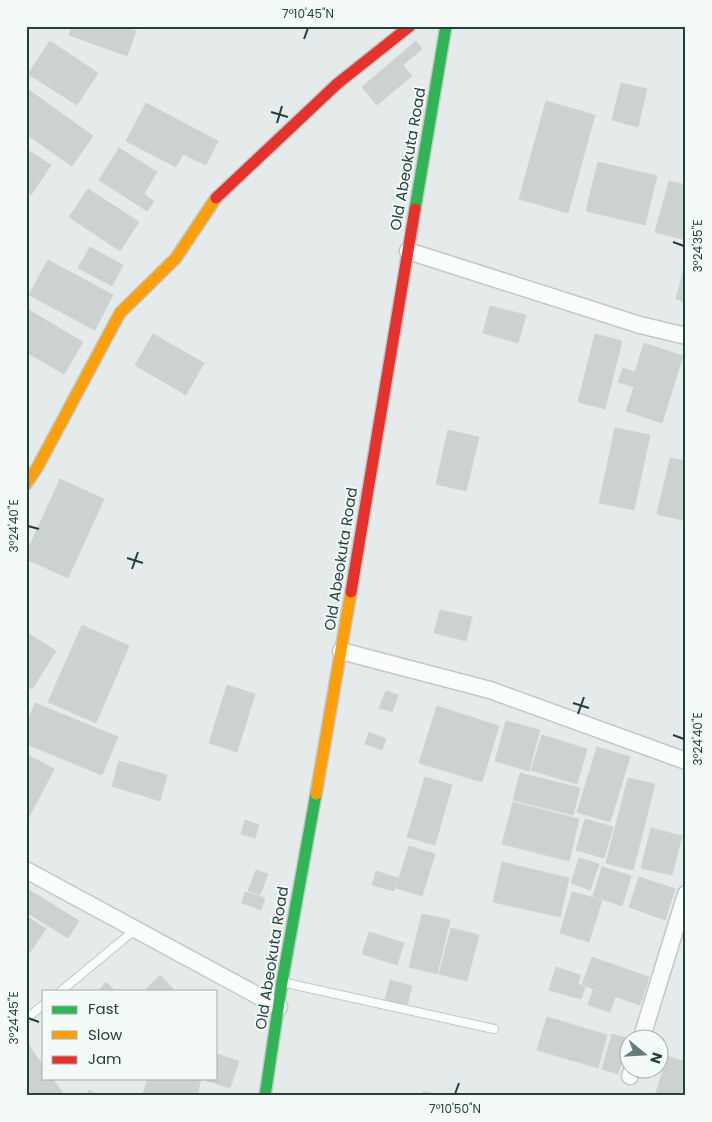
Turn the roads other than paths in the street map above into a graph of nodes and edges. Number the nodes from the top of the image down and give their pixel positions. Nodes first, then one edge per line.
1 (410, 26) edge
2 (446, 26) edge
3 (408, 251) junction
4 (686, 336) edge
5 (26, 484) edge
6 (341, 651) junction
7 (686, 761) edge
8 (26, 870) edge
9 (686, 894) edge
10 (136, 929) junction
11 (282, 982) junction
12 (61, 990) edge
13 (42, 1006) edge
14 (279, 1008) junction
15 (26, 1019) edge
16 (494, 1030) dead end
17 (645, 1030) edge
18 (265, 1096) edge

1 - 5 main road
2 - 3 main road, Old Abeokuta Road
3 - 4 street
3 - 6 main road, Old Abeokuta Road
6 - 7 street
6 - 11 main road, Old Abeokuta Road
8 - 10 street
9 - 17 street
10 - 12 lane
10 - 14 street
11 - 14 main road, Old Abeokuta Road
11 - 16 lane
13 - 15 lane
14 - 18 main road, Old Abeokuta Road

